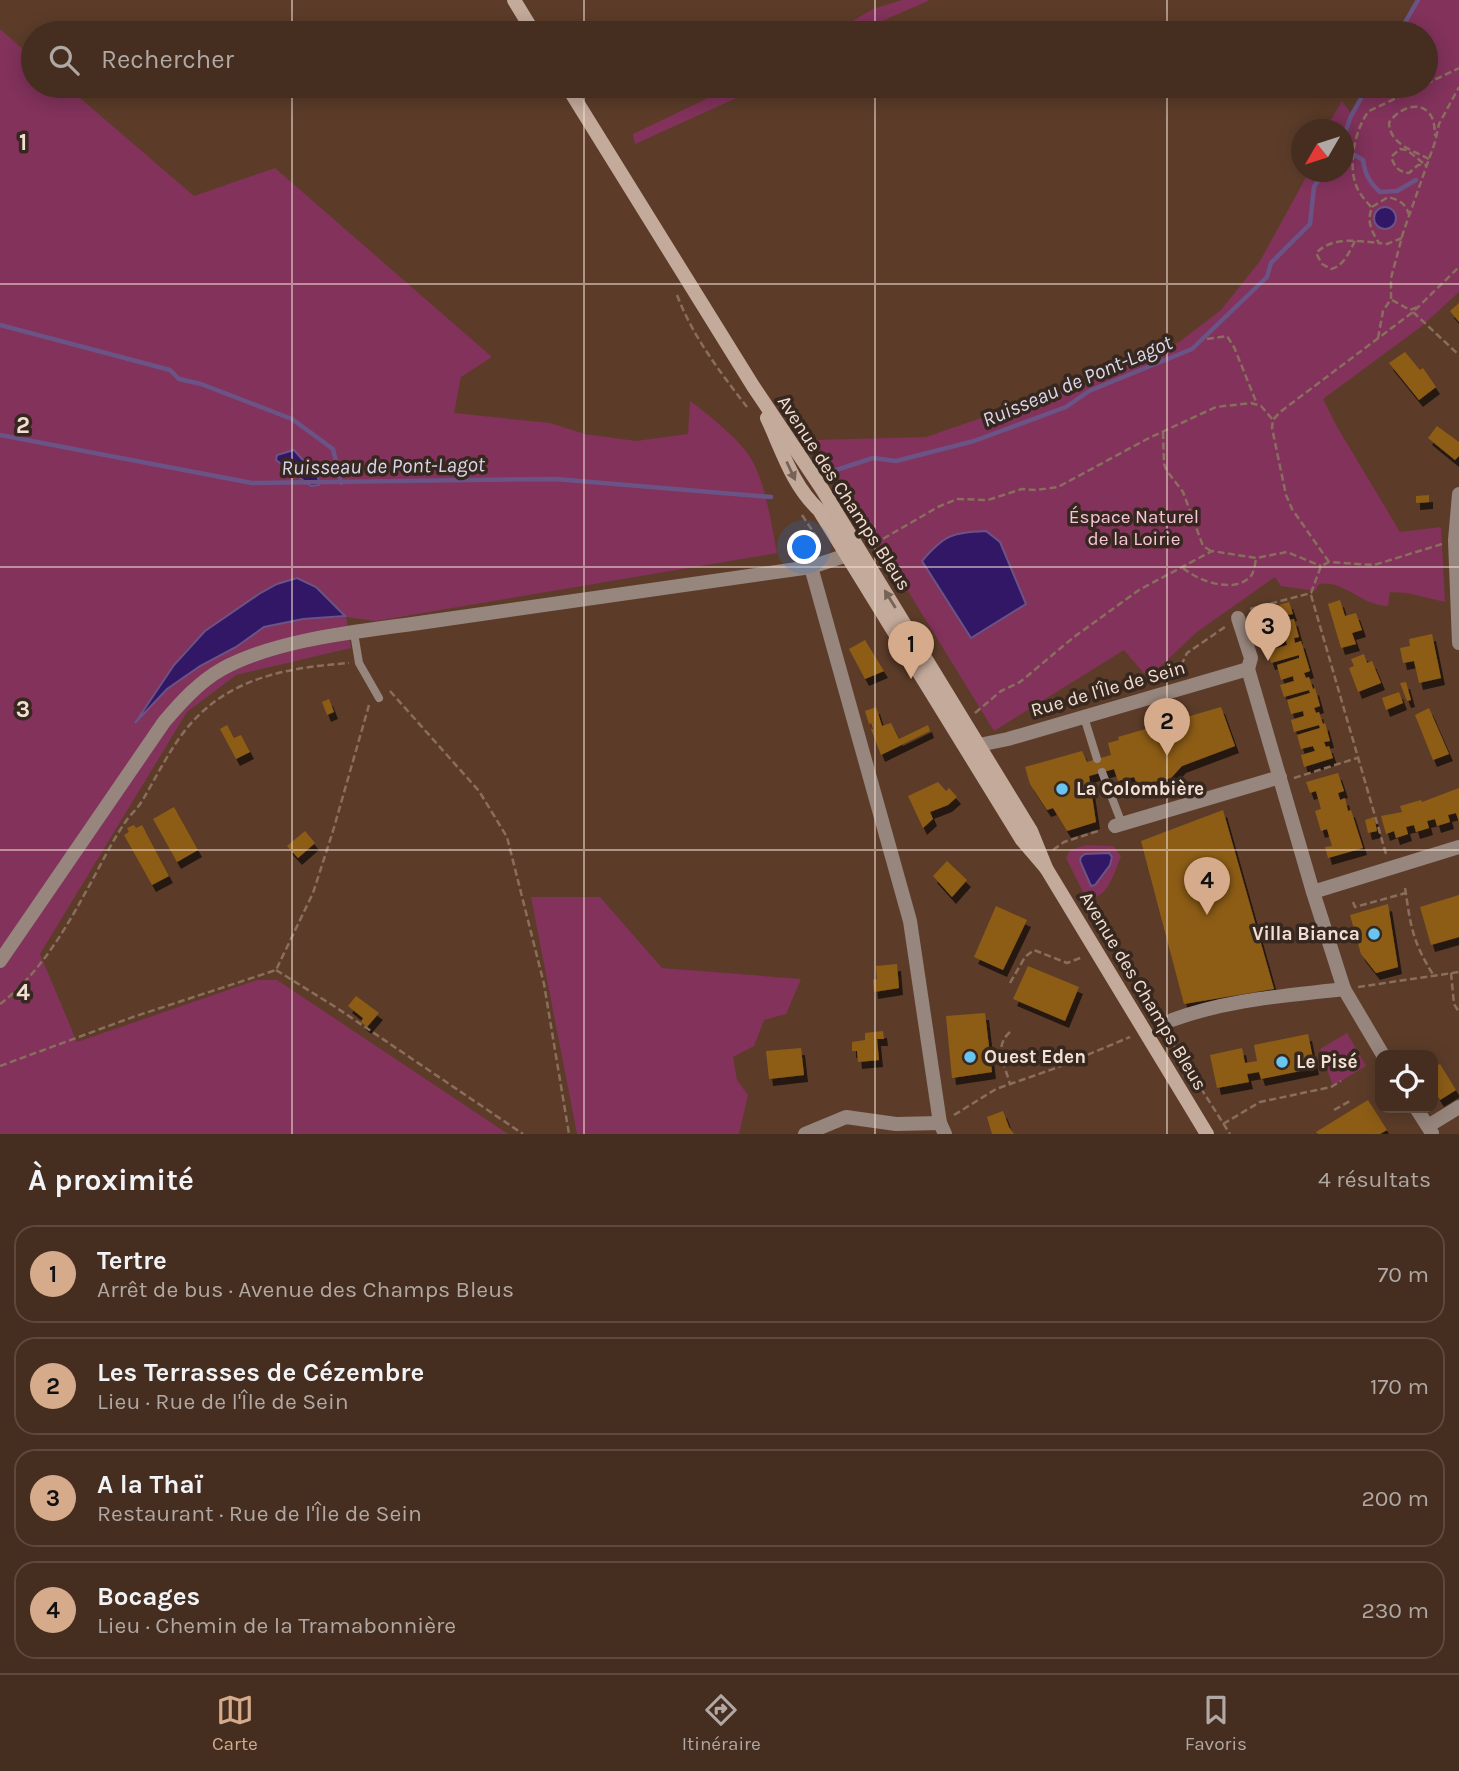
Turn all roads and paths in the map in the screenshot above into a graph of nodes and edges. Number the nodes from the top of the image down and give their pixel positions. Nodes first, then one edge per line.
1 (514, 0) edge
2 (527, 21) edge
3 (1459, 68) edge
4 (1438, 78) edge
5 (1459, 88) edge
6 (574, 98) edge
7 (1396, 98) edge
8 (1435, 142) junction
9 (1429, 159) junction
10 (1425, 164) junction
11 (1372, 208) junction
12 (1409, 215) junction
13 (1402, 238) junction
14 (1355, 241) junction
15 (1380, 243) junction
16 (1459, 267) edge
17 (677, 293) dead end
18 (1391, 299) junction
19 (1420, 306) junction
20 (1413, 312) junction
21 (1207, 339) dead end
22 (1378, 339) junction
23 (1459, 355) edge
24 (1257, 404) junction
25 (752, 413) dead end
26 (1273, 420) junction
27 (1163, 432) junction
28 (1459, 494) edge
29 (801, 514) dead end
30 (1455, 540) junction
31 (852, 551) junction
32 (1212, 551) junction
33 (1256, 558) junction
34 (1329, 562) junction
35 (1321, 566) junction
36 (811, 567) junction
37 (1183, 568) junction
38 (1311, 593) junction
39 (1238, 618) junction
40 (354, 633) junction
41 (1459, 643) edge
42 (359, 663) junction
43 (1248, 669) junction
44 (1183, 687) junction
45 (373, 688) junction
46 (379, 698) dead end
47 (971, 716) dead end
48 (1084, 717) junction
49 (954, 728) junction
50 (979, 745) junction
51 (1358, 758) junction
52 (1097, 759) dead end
53 (1102, 772) dead end
54 (1287, 778) junction
55 (1119, 825) junction
56 (1459, 848) edge
57 (1052, 850) dead end
58 (1386, 854) dead end
59 (1046, 868) junction
60 (1405, 888) dead end
61 (1313, 892) junction
62 (1406, 893) junction
63 (1353, 902) dead end
64 (1083, 957) dead end
65 (0, 961) edge
66 (276, 970) junction
67 (1459, 972) edge
68 (1451, 973) junction
69 (1434, 976) junction
70 (1010, 983) dead end
71 (1344, 989) junction
72 (0, 1004) edge
73 (1459, 1012) edge
74 (1172, 1020) dead end
75 (1145, 1031) junction
76 (1010, 1032) dead end
77 (1380, 1050) edge
78 (0, 1066) edge
79 (1341, 1081) dead end
80 (1010, 1084) junction
81 (1350, 1101) dead end
82 (1459, 1107) edge
83 (1334, 1110) dead end
84 (1419, 1113) edge
85 (1223, 1124) dead end
86 (943, 1129) edge
87 (1430, 1130) edge
88 (523, 1134) edge
89 (569, 1134) edge
90 (805, 1134) edge
91 (1207, 1134) edge

1 - 2 main road
3 - 4 path
5 - 8 path
6 - 31 main road, Avenue des Champs Bleus
7 - 11 path
8 - 9 path
8 - 9 path
9 - 10 path
10 - 10 path
10 - 12 path
11 - 12 path
11 - 15 path
12 - 13 path
13 - 15 path
13 - 18 path
14 - 14 path
14 - 15 path
16 - 19 path
17 - 25 path
18 - 19 path
18 - 22 path
19 - 20 path
20 - 22 path
20 - 23 path
21 - 24 path
22 - 26 path
24 - 26 path
24 - 27 path
26 - 34 path
27 - 31 path
27 - 32 path
28 - 30 street
29 - 31 path
30 - 34 path
30 - 41 street
31 - 36 street
31 - 49 main road, Avenue des Champs Bleus
50 -> 31 main road, Avenue des Champs Bleus
32 - 33 path
32 - 37 path
33 - 35 path
33 - 37 path
34 - 35 path
35 - 38 path
36 - 40 street
36 - 86 street
37 - 47 path
38 - 39 path
38 - 51 path
39 - 43 street
39 - 44 path
40 - 42 lane
40 - 65 street
42 - 45 lane
42 - 72 path
43 - 44 street, Rue de l'Île de Sein
43 - 54 street
44 - 48 street, Rue de l'Île de Sein
45 - 46 lane
45 - 66 path
45 - 89 path
48 - 50 street, Rue de l'Île de Sein
48 - 52 lane
49 - 50 main road, Avenue des Champs Bleus
49 - 59 main road, Avenue des Champs Bleus
50 - 59 main road, Avenue des Champs Bleus
51 - 54 path
51 - 58 path
53 - 55 lane
54 - 55 street
54 - 61 street
55 - 57 path
56 - 61 street
59 - 75 main road, Avenue des Champs Bleus
60 - 62 path
61 - 71 street
62 - 63 path
62 - 69 path
64 - 70 path
66 - 78 path
66 - 88 path
67 - 68 path
68 - 69 path
68 - 73 path
69 - 71 path
71 - 74 street
71 - 77 street
75 - 80 path
75 - 91 main road, Avenue des Champs Bleus
76 - 80 path
79 - 85 path
80 - 86 path
81 - 83 path
82 - 87 street
84 - 87 street
86 - 90 street

